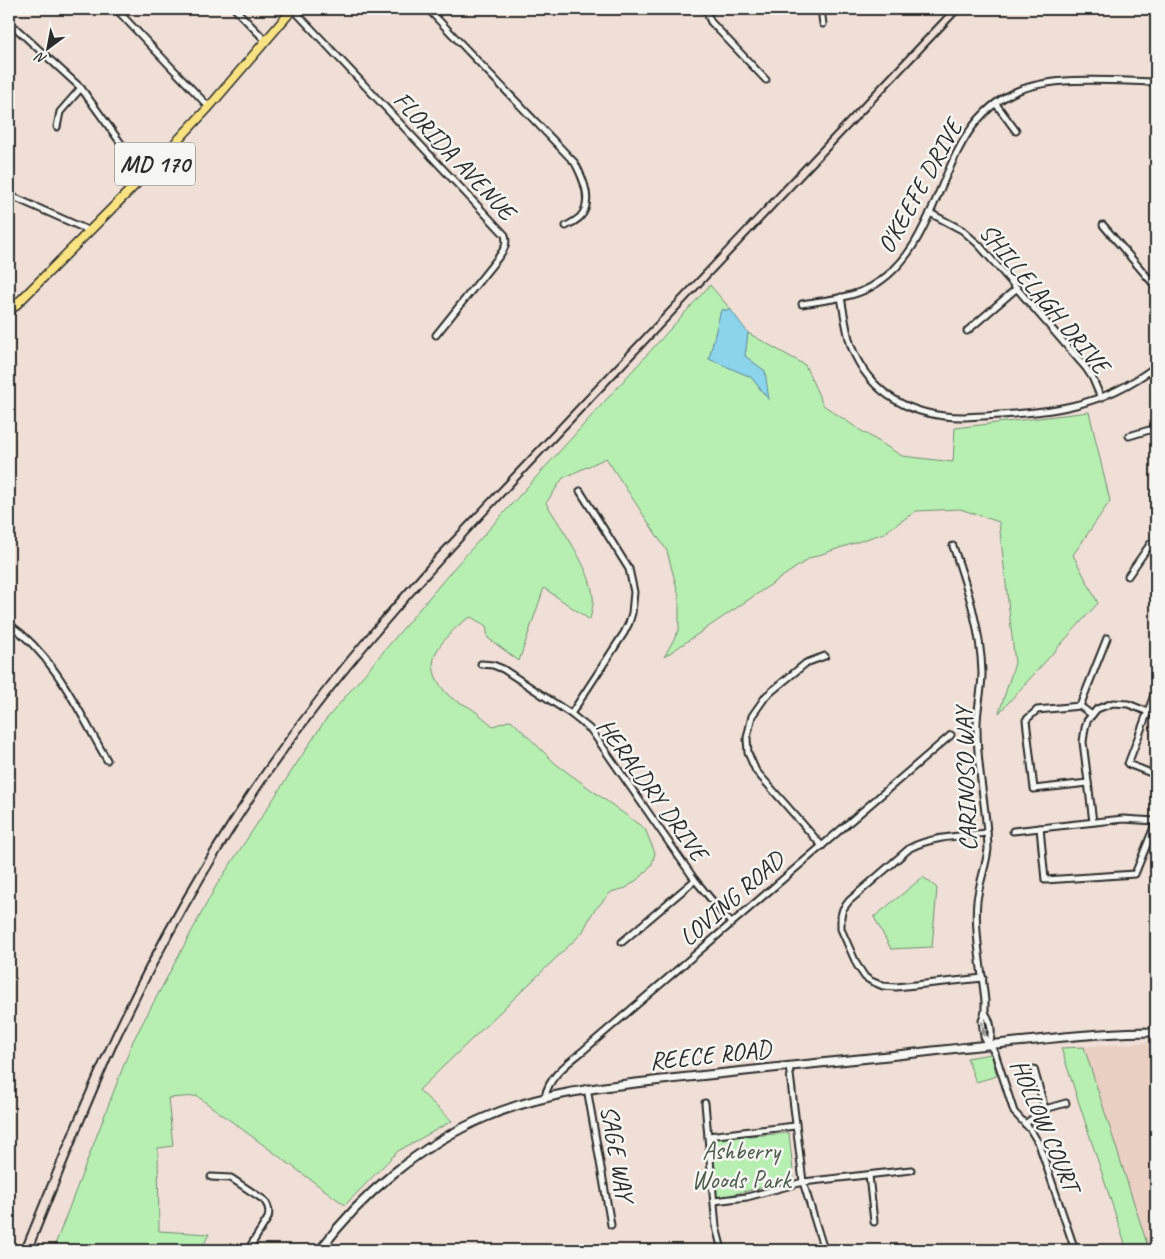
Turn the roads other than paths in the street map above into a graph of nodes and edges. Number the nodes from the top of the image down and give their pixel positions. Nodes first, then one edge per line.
1 (116, 9) edge
2 (235, 9) edge
3 (293, 9) edge
4 (428, 9) edge
5 (705, 9) edge
6 (821, 9) edge
7 (9, 22) edge
8 (823, 24) dead end
9 (266, 41) junction
10 (766, 80) dead end
11 (1156, 82) edge
12 (81, 88) junction
13 (996, 104) junction
14 (209, 107) junction
15 (57, 127) dead end
16 (1016, 131) dead end
17 (148, 172) junction
18 (9, 195) edge
19 (930, 213) junction
20 (1103, 225) dead end
21 (566, 226) dead end
22 (90, 231) junction
23 (1156, 287) edge
24 (1016, 288) junction
25 (841, 297) junction
26 (802, 304) dead end
27 (9, 312) edge
28 (966, 331) dead end
29 (436, 335) dead end
30 (1156, 366) edge
31 (1101, 398) junction
32 (1156, 428) edge
33 (1129, 436) dead end
34 (580, 491) dead end
35 (1156, 545) edge
36 (953, 546) dead end
37 (1128, 576) dead end
38 (9, 624) edge
39 (1107, 638) dead end
40 (825, 656) dead end
41 (481, 664) dead end
42 (1156, 690) edge
43 (1080, 706) junction
44 (1148, 711) junction
45 (571, 714) junction
46 (1156, 714) edge
47 (1092, 715) junction
48 (951, 735) dead end
49 (107, 760) dead end
50 (1156, 775) edge
51 (1088, 783) junction
52 (1156, 821) edge
53 (1093, 822) junction
54 (1040, 828) junction
55 (1013, 830) dead end
56 (987, 834) junction
57 (822, 846) junction
58 (696, 880) junction
59 (730, 923) junction
60 (622, 942) dead end
61 (983, 978) junction
62 (1156, 1032) edge
63 (988, 1045) junction
64 (788, 1066) junction
65 (1034, 1069) dead end
66 (587, 1088) junction
67 (545, 1096) junction
68 (705, 1103) dead end
69 (1066, 1103) dead end
70 (1045, 1109) junction
71 (1025, 1124) junction
72 (796, 1126) junction
73 (708, 1136) junction
74 (911, 1170) dead end
75 (869, 1175) junction
76 (211, 1177) dead end
77 (803, 1182) junction
78 (714, 1201) junction
79 (874, 1222) dead end
80 (611, 1225) dead end
81 (248, 1250) edge
82 (320, 1250) edge
83 (722, 1250) edge
84 (824, 1250) edge
85 (1075, 1250) edge

1 - 14 street
2 - 9 street
3 - 9 main road, MD 170
3 - 29 street, FLORIDA AVENUE
4 - 21 street
5 - 10 street
6 - 8 street
7 - 12 street
9 - 14 main road, MD 170
11 - 13 street, O'KEEFE DRIVE
12 - 15 street
12 - 17 street
13 - 16 street
13 - 19 street, O'KEEFE DRIVE
14 - 17 main road, MD 170
17 - 22 main road, MD 170
18 - 22 street
19 - 24 street, SHILLELAGH DRIVE
19 - 25 street, O'KEEFE DRIVE
20 - 23 street
22 - 27 main road, MD 170
24 - 28 street
24 - 31 street, SHILLELAGH DRIVE
25 - 26 street, O'KEEFE DRIVE
25 - 31 street
30 - 31 street
32 - 33 street
34 - 45 street
35 - 37 street
36 - 56 street, CARINOSO WAY
38 - 49 street
39 - 43 street
40 - 57 street
41 - 45 street, HERALDRY DRIVE
42 - 44 street
43 - 47 street
43 - 51 street
44 - 46 street
44 - 47 street
44 - 50 street
45 - 58 street, HERALDRY DRIVE
47 - 51 street
48 - 57 street, LOVING ROAD
51 - 53 street
52 - 53 street
52 - 54 street
53 - 54 street
54 - 55 street
56 - 61 street, CARINOSO WAY
56 - 61 street
57 - 59 street, LOVING ROAD
58 - 59 street, HERALDRY DRIVE
58 - 60 street
59 - 67 street, LOVING ROAD
61 - 63 street, CARINOSO WAY
62 - 63 main road, REECE ROAD
63 - 64 main road, REECE ROAD
63 - 71 street, HOLLOW COURT
64 - 66 main road, REECE ROAD
64 - 72 street
65 - 70 street
66 - 67 main road, REECE ROAD
66 - 80 street, SAGE WAY
67 - 82 main road, REECE ROAD
68 - 73 street
69 - 70 street
70 - 71 street
71 - 85 street, HOLLOW COURT
72 - 73 street
72 - 77 street
73 - 78 street
74 - 75 street
75 - 77 street
75 - 79 street
76 - 81 street
77 - 78 street
77 - 84 street
78 - 83 street

